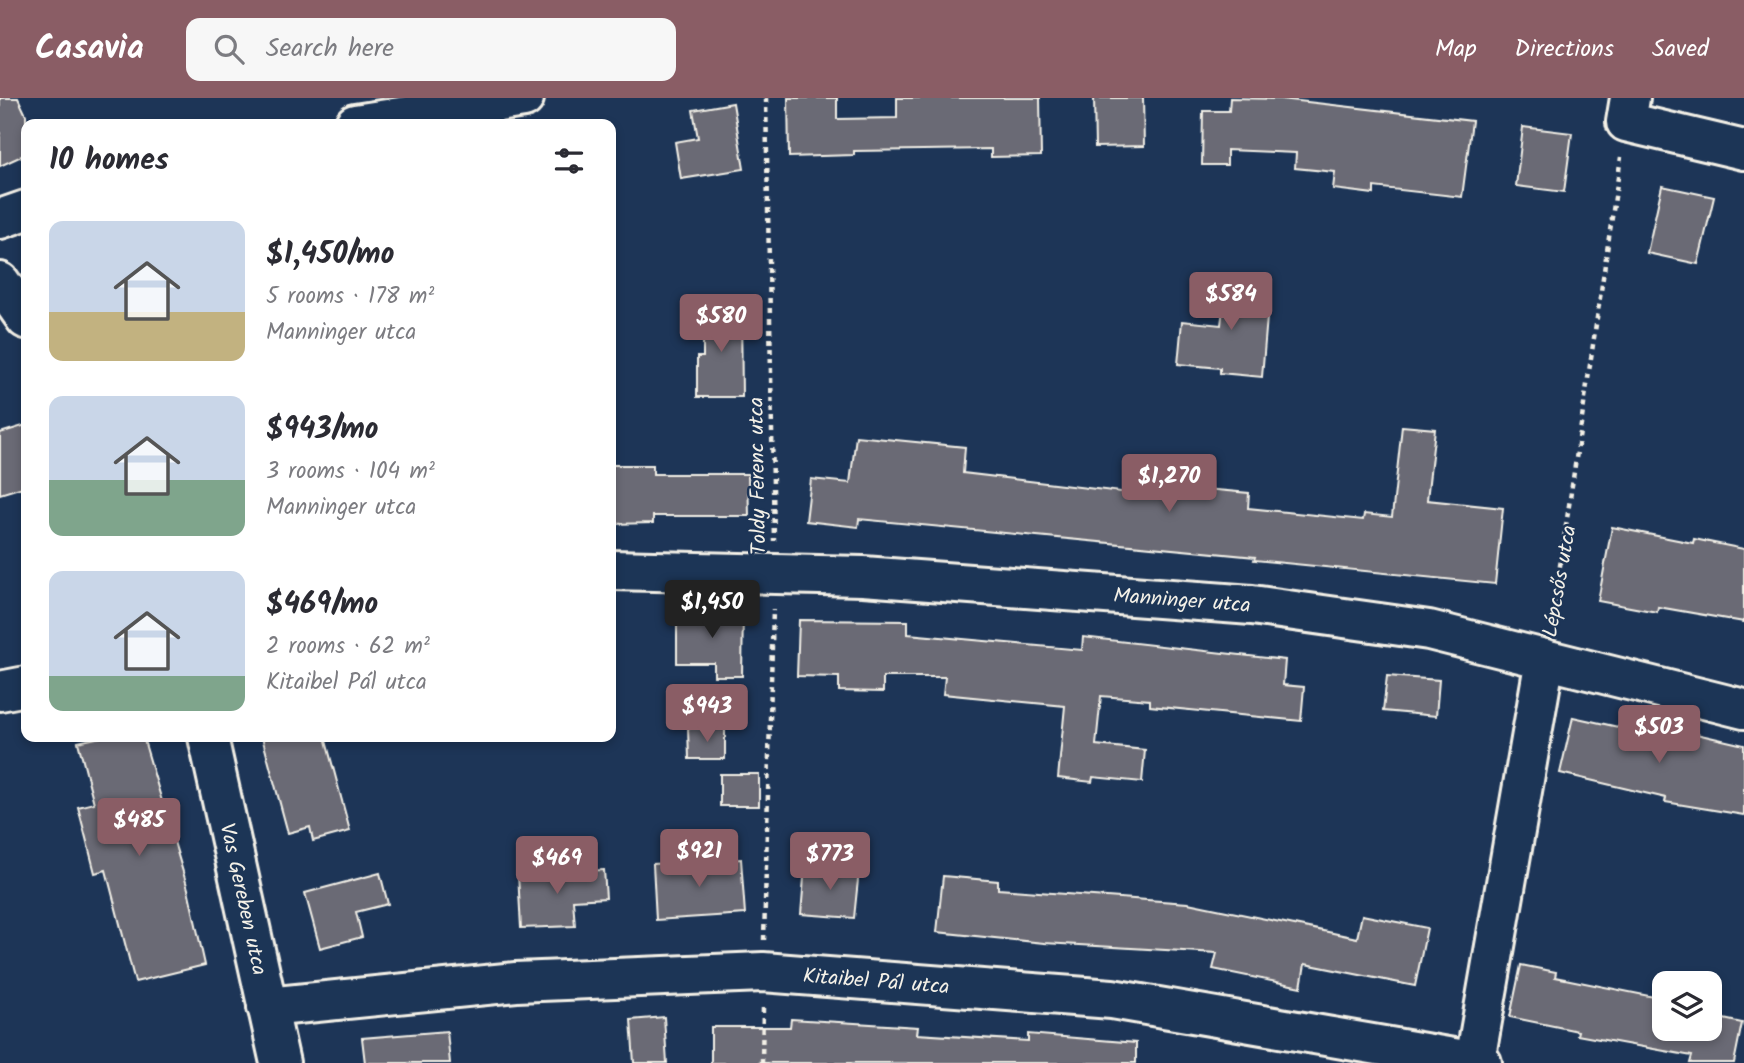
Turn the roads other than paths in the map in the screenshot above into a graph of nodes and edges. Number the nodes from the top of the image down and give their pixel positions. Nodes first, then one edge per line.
1 (524, 98) edge
2 (1623, 105) edge
3 (388, 119) edge
4 (1744, 150) edge
5 (21, 211) edge
6 (0, 219) edge
7 (0, 282) edge
8 (21, 312) edge
9 (616, 570) edge
10 (1545, 659) junction
11 (21, 687) edge
12 (0, 691) edge
13 (1744, 709) edge
14 (209, 742) edge
15 (267, 1007) junction
16 (1478, 1062) edge
17 (280, 1063) edge

1 - 3 street
2 - 4 street
5 - 6 street
7 - 8 street
9 - 10 street, Manninger utca
10 - 13 street, Manninger utca
10 - 16 street, Lépcsős utca
11 - 12 street
14 - 15 street, Vas Gereben utca
15 - 16 street, Kitaibel Pál utca
15 - 17 street, Vas Gereben utca

